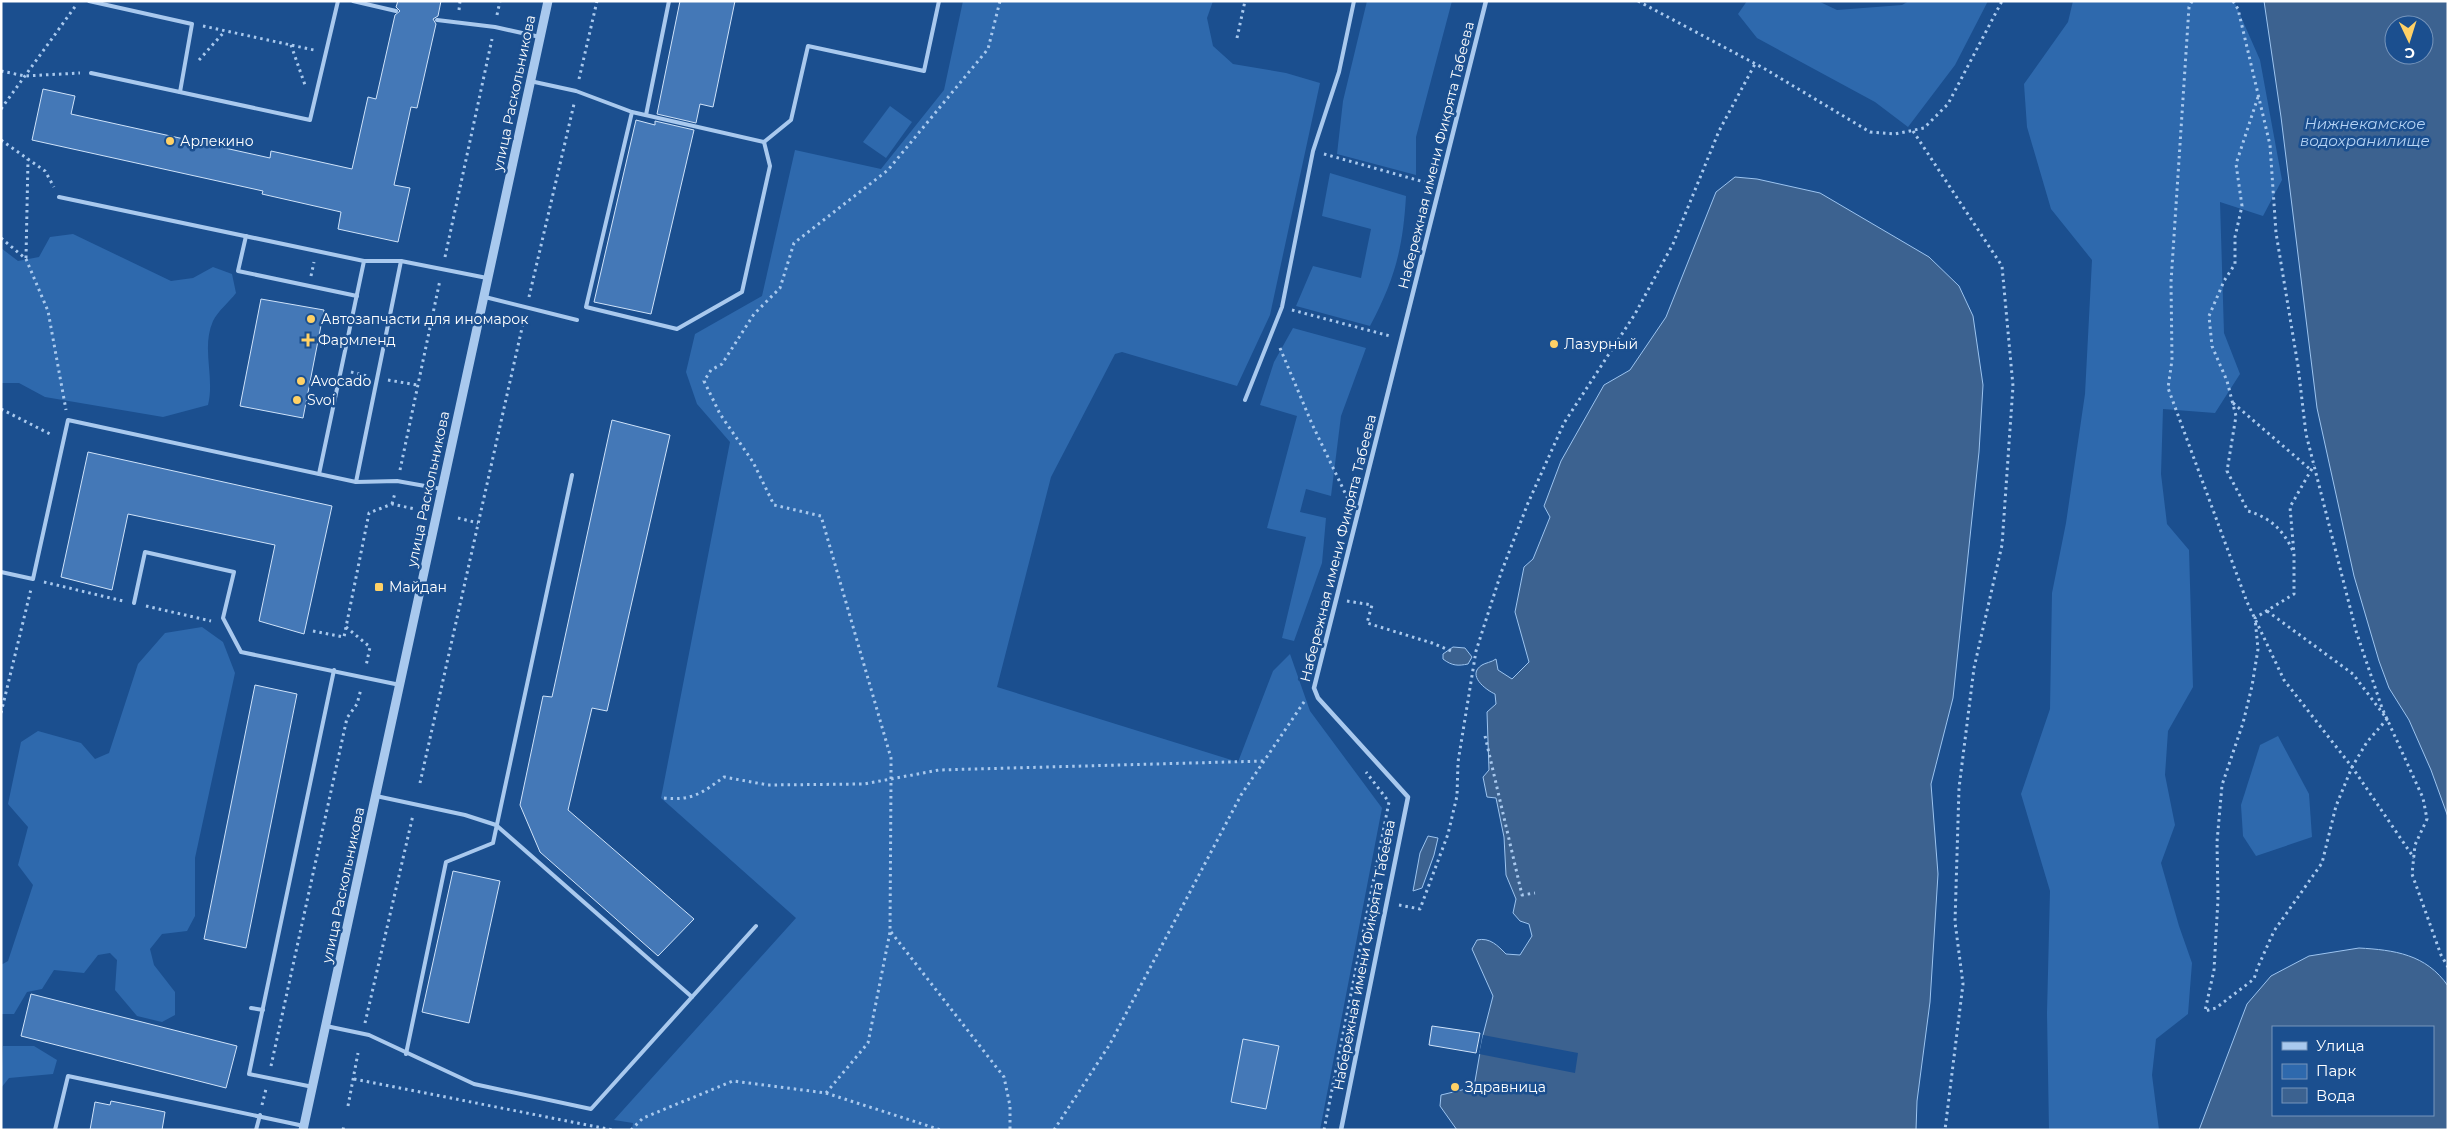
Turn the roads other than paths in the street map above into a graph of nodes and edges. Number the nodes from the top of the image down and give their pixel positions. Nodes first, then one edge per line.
1 (89, 1) edge
2 (338, 1) edge
3 (353, 1) edge
4 (548, 1) edge
5 (669, 1) edge
6 (939, 1) edge
7 (1354, 1) edge
8 (1486, 1) edge
9 (396, 11) dead end
10 (437, 20) dead end
11 (540, 37) junction
12 (91, 73) road end
13 (530, 81) junction
14 (180, 92) junction
15 (632, 112) junction
16 (646, 115) junction
17 (764, 142) junction
18 (59, 197) road end
19 (246, 236) junction
20 (364, 261) junction
21 (401, 261) junction
22 (487, 278) junction
23 (356, 296) junction
24 (483, 296) junction
25 (578, 320) dead end
26 (1245, 400) dead end
27 (319, 474) junction
28 (572, 475) dead end
29 (356, 482) junction
30 (442, 489) junction
31 (1, 572) edge
32 (134, 603) road end
33 (334, 670) junction
34 (400, 685) junction
35 (376, 796) junction
36 (496, 826) junction
37 (756, 926) dead end
38 (692, 997) junction
39 (251, 1008) dead end
40 (263, 1010) junction
41 (326, 1026) junction
42 (406, 1054) junction
43 (313, 1087) junction
44 (260, 1115) junction
45 (304, 1128) edge
46 (55, 1130) edge
47 (256, 1130) edge
48 (1341, 1130) edge

1 - 14 lane
2 - 14 lane
3 - 9 lane
4 - 11 street, улица Раскольникова
5 - 16 lane
6 - 17 lane
7 - 26 lane
8 - 48 street, Набережная имени Фикрята Табеева
10 - 11 lane
11 - 13 street, улица Раскольникова
12 - 14 lane
13 - 15 lane
13 - 22 street, улица Раскольникова
15 - 16 lane
15 - 17 lane
16 - 17 lane
18 - 19 lane
19 - 20 lane
19 - 23 lane
20 - 21 lane
20 - 23 lane
21 - 22 lane
21 - 29 lane
22 - 24 street, улица Раскольникова
23 - 27 lane
24 - 25 lane
24 - 30 street, улица Раскольникова
27 - 29 lane
27 - 31 lane
28 - 36 lane
29 - 30 lane
30 - 34 street, улица Раскольникова
32 - 33 lane
33 - 34 lane
33 - 40 lane
34 - 35 street, улица Раскольникова
35 - 36 lane
35 - 41 street, улица Раскольникова
36 - 38 lane
36 - 42 lane
37 - 38 lane
38 - 42 lane
39 - 40 lane
40 - 43 lane
41 - 42 lane
41 - 43 street, улица Раскольникова
43 - 45 street, улица Раскольникова
44 - 45 lane
44 - 46 lane
44 - 47 lane

